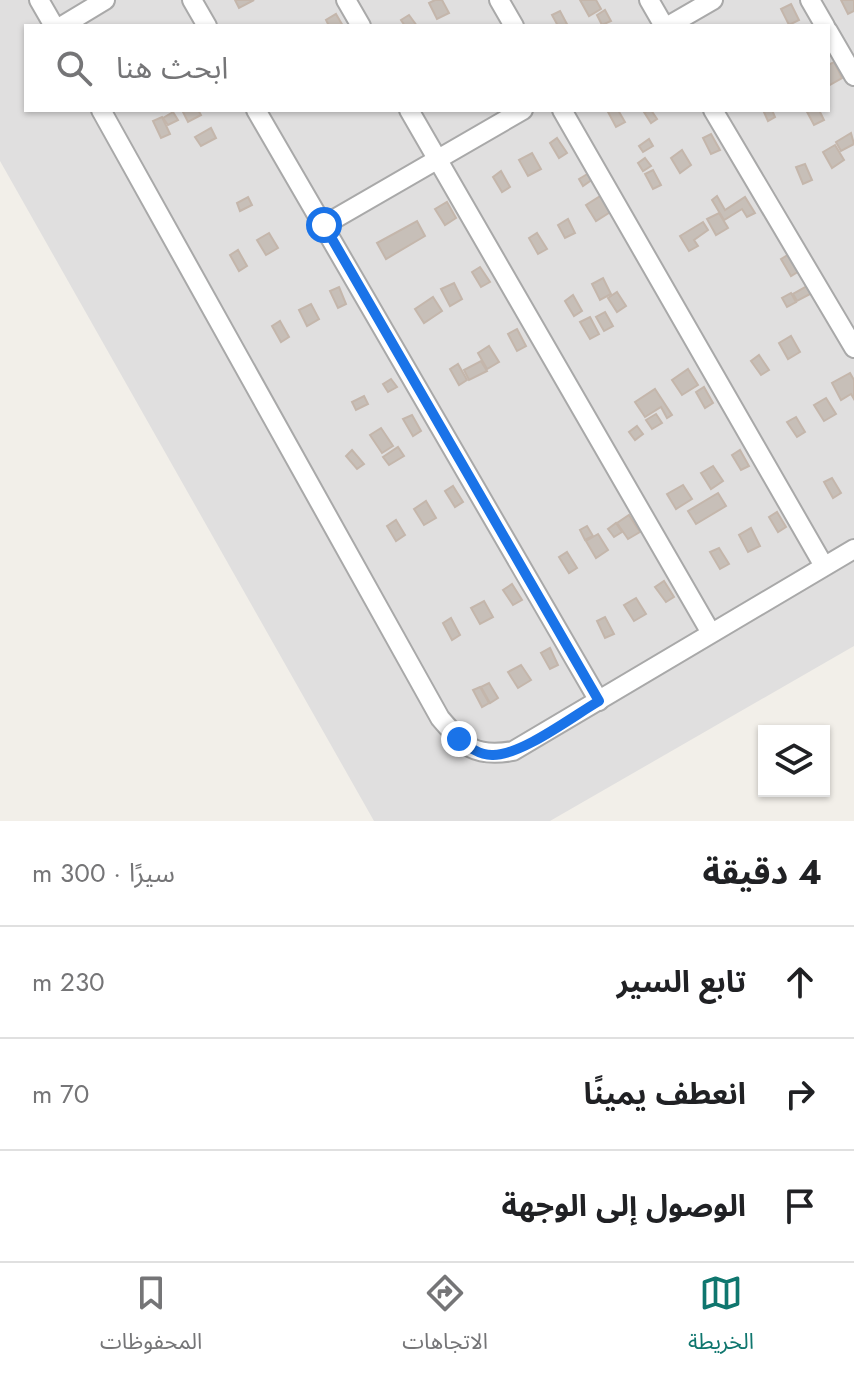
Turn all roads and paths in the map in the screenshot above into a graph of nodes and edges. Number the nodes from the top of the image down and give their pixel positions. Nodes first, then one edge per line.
1 (39, 0) edge
2 (105, 0) edge
3 (192, 0) edge
4 (346, 0) edge
5 (499, 0) edge
6 (649, 0) edge
7 (713, 0) edge
8 (810, 0) edge
9 (53, 24) edge
10 (65, 24) edge
11 (206, 24) edge
12 (360, 24) edge
13 (513, 24) edge
14 (665, 24) edge
15 (670, 24) edge
16 (824, 24) edge
17 (830, 34) edge
18 (854, 76) edge
19 (102, 112) edge
20 (257, 112) edge
21 (410, 112) edge
22 (520, 112) edge
23 (563, 112) edge
24 (714, 112) edge
25 (438, 159) junction
26 (324, 225) junction
27 (852, 341) edge
28 (854, 549) edge
29 (824, 566) junction
30 (711, 633) junction
31 (599, 701) junction

1 - 9 street
2 - 10 street
3 - 11 street
4 - 12 street
5 - 13 street
6 - 14 street
7 - 15 street
8 - 16 street
17 - 18 street
19 - 31 street
20 - 26 street
21 - 25 street
22 - 25 street
23 - 29 street
24 - 27 street
25 - 26 street
25 - 30 street
26 - 31 street
28 - 29 street
29 - 30 street
30 - 31 street

